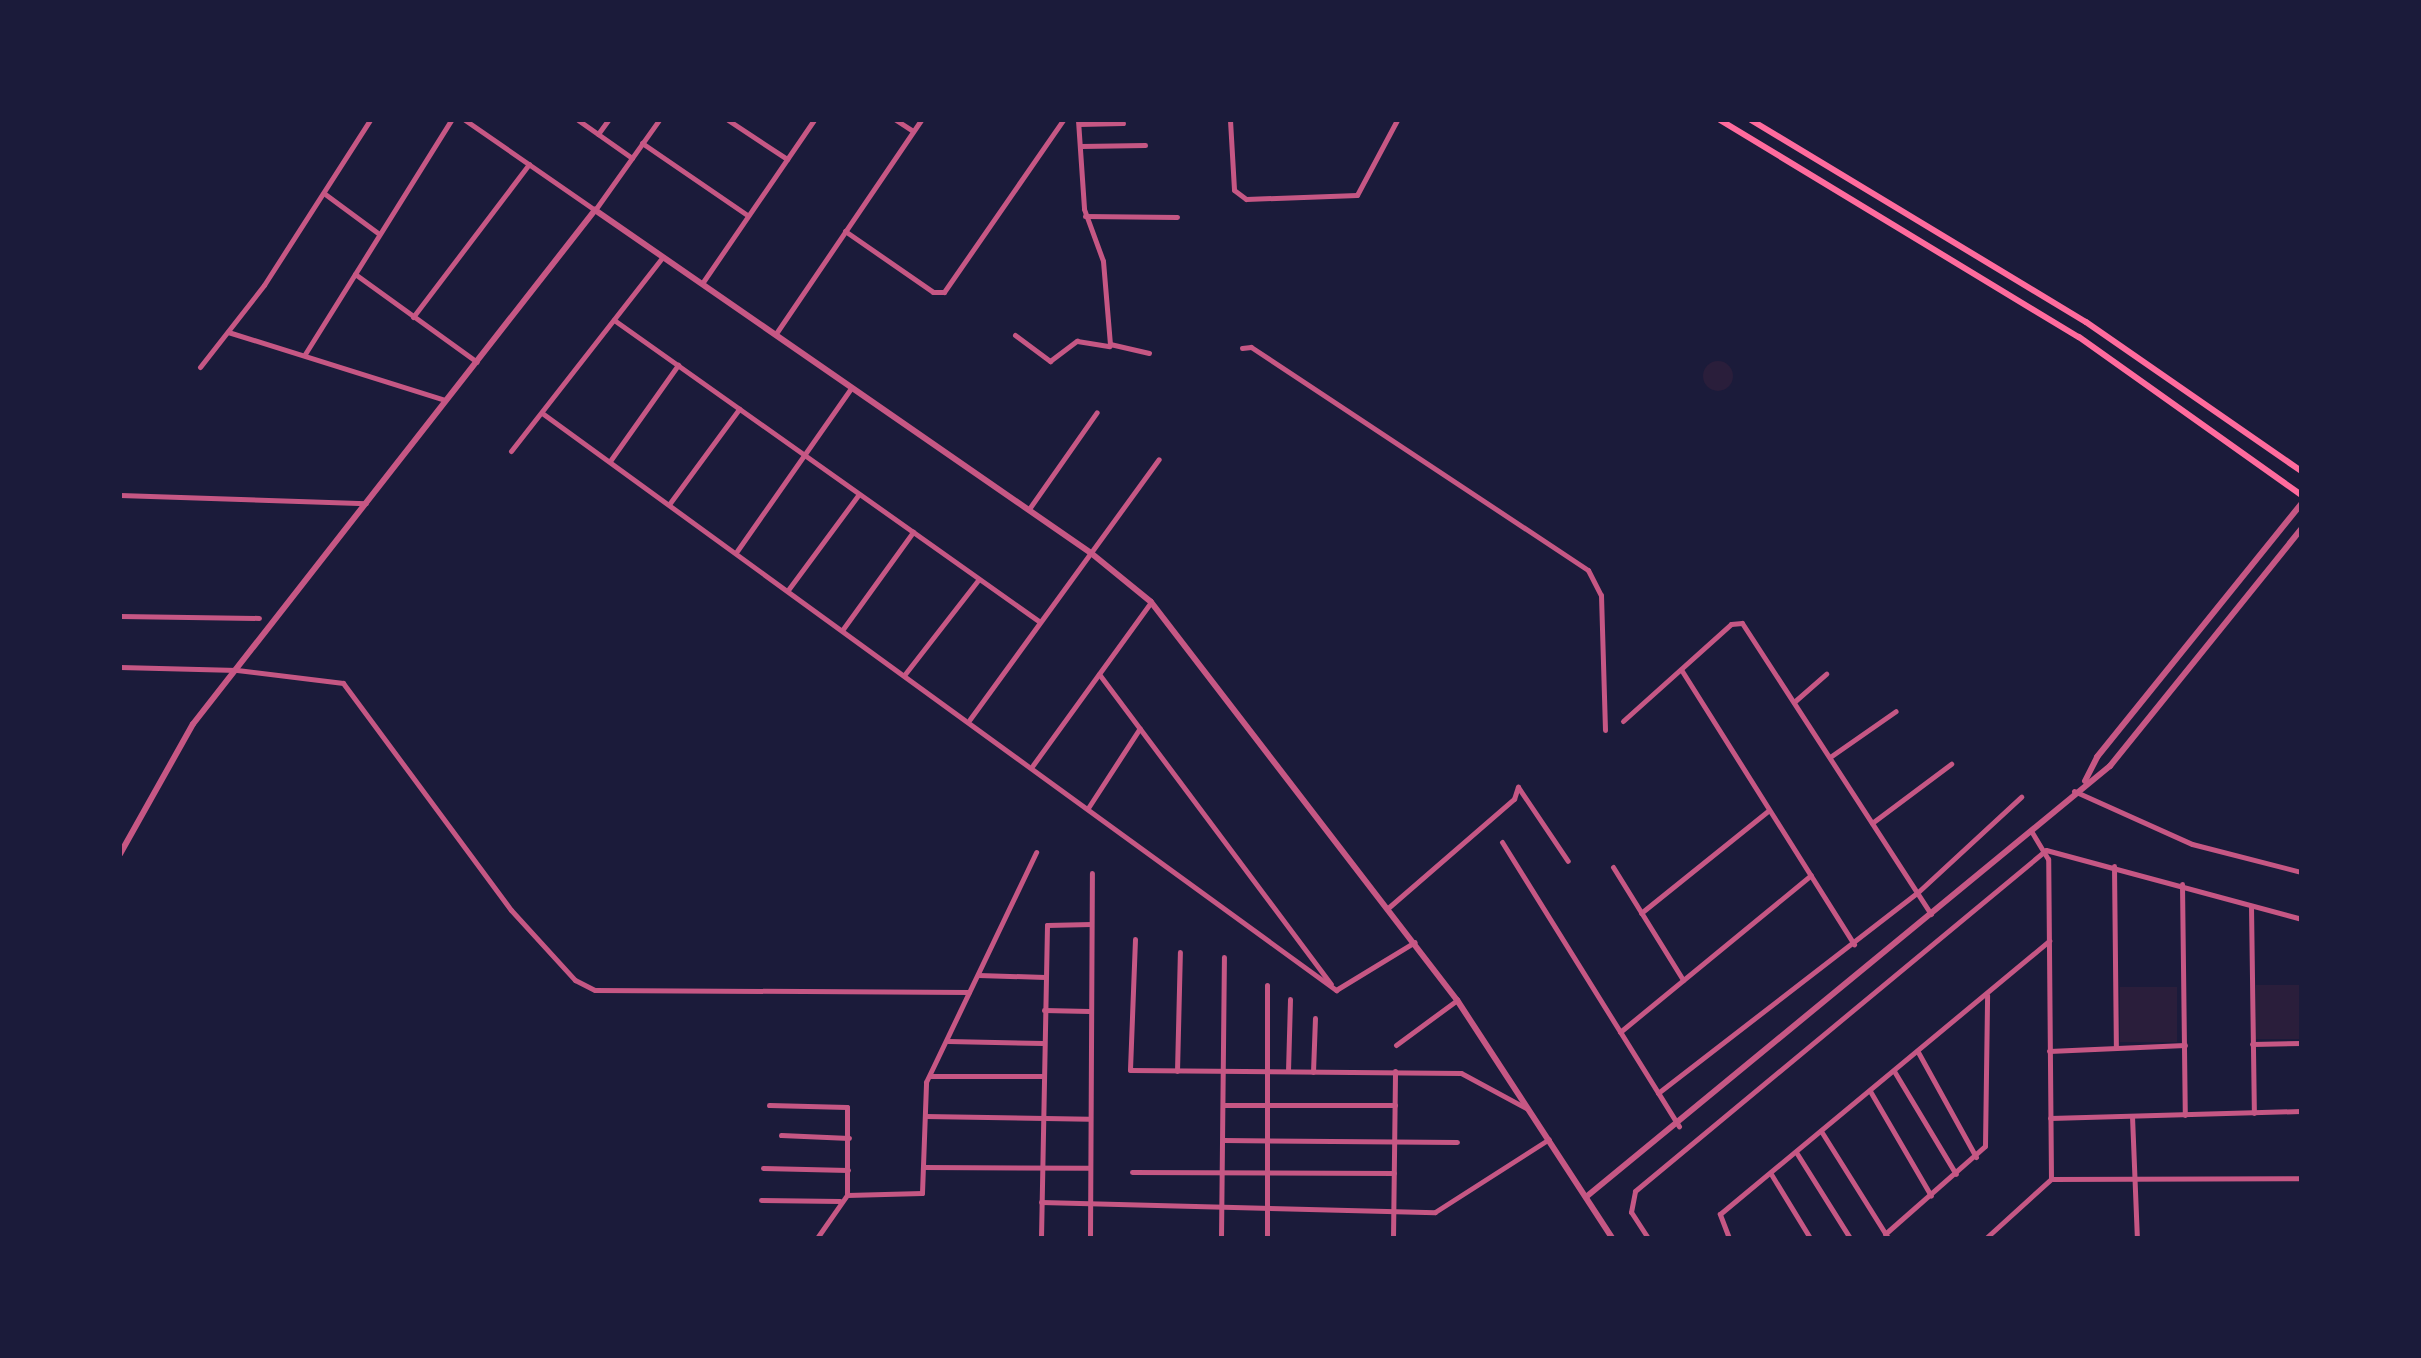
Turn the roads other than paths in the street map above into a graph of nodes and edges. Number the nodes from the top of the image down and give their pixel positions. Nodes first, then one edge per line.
1 (370, 120) edge
2 (451, 120) edge
3 (465, 120) edge
4 (578, 120) edge
5 (608, 120) edge
6 (659, 120) edge
7 (729, 120) edge
8 (814, 120) edge
9 (896, 120) edge
10 (921, 120) edge
11 (1063, 120) edge
12 (1230, 120) edge
13 (1397, 120) edge
14 (1722, 120) edge
15 (1751, 120) edge
16 (1078, 122) edge
17 (1123, 123) dead end
18 (913, 131) junction
19 (598, 134) junction
20 (642, 144) junction
21 (1145, 145) dead end
22 (1081, 146) junction
23 (632, 158) junction
24 (788, 158) junction
25 (530, 164) junction
26 (325, 194) junction
27 (595, 210) junction
28 (748, 216) junction
29 (1085, 216) junction
30 (1178, 217) dead end
31 (846, 232) junction
32 (379, 235) junction
33 (664, 256) junction
34 (355, 274) junction
35 (702, 282) junction
36 (414, 317) junction
37 (614, 320) junction
38 (227, 332) junction
39 (777, 332) junction
40 (1015, 335) dead end
41 (1112, 346) junction
42 (1242, 348) dead end
43 (1150, 353) dead end
44 (306, 354) junction
45 (477, 362) junction
46 (678, 365) junction
47 (200, 367) dead end
48 (853, 386) junction
49 (445, 400) junction
50 (739, 409) junction
51 (542, 412) junction
52 (1096, 412) dead end
53 (511, 452) dead end
54 (804, 455) junction
55 (1158, 460) dead end
56 (610, 461) junction
57 (2301, 471) edge
58 (859, 494) junction
59 (2301, 494) edge
60 (120, 495) edge
61 (366, 503) junction
62 (670, 504) junction
63 (2301, 504) edge
64 (1029, 509) junction
65 (2301, 529) edge
66 (913, 532) junction
67 (736, 552) junction
68 (1092, 553) junction
69 (978, 578) junction
70 (788, 590) junction
71 (1151, 602) junction
72 (120, 616) edge
73 (260, 618) dead end
74 (1040, 622) junction
75 (842, 629) junction
76 (120, 667) edge
77 (237, 670) junction
78 (1682, 671) junction
79 (906, 674) junction
80 (1099, 674) junction
81 (1826, 674) dead end
82 (1794, 702) junction
83 (1896, 711) dead end
84 (970, 719) junction
85 (1623, 721) dead end
86 (1140, 728) junction
87 (1605, 730) dead end
88 (1830, 757) junction
89 (1952, 764) dead end
90 (1033, 765) junction
91 (2084, 782) junction
92 (2074, 790) junction
93 (2022, 797) dead end
94 (1088, 808) junction
95 (1770, 810) junction
96 (1872, 823) junction
97 (2028, 830) junction
98 (1502, 842) dead end
99 (2046, 850) junction
100 (1036, 852) dead end
101 (120, 854) edge
102 (1568, 860) dead end
103 (2114, 866) junction
104 (1613, 867) dead end
105 (2301, 872) edge
106 (1092, 873) dead end
107 (1811, 875) junction
108 (2182, 884) junction
109 (1917, 893) junction
110 (2251, 904) junction
111 (1388, 908) junction
112 (1642, 913) junction
113 (1931, 914) junction
114 (2301, 920) edge
115 (1091, 924) junction
116 (1134, 938) dead end
117 (2049, 941) junction
118 (1415, 942) junction
119 (1854, 944) junction
120 (1180, 952) dead end
121 (1224, 956) dead end
122 (977, 976) junction
123 (1045, 977) junction
124 (1683, 980) junction
125 (1267, 985) dead end
126 (1336, 990) junction
127 (970, 992) junction
128 (1986, 995) junction
129 (1290, 999) dead end
130 (1457, 1000) junction
131 (1044, 1010) junction
132 (1089, 1010) junction
133 (1314, 1018) dead end
134 (1620, 1032) junction
135 (948, 1041) junction
136 (1043, 1042) junction
137 (2301, 1043) edge
138 (2252, 1044) junction
139 (2186, 1045) junction
140 (1396, 1046) dead end
141 (2116, 1048) junction
142 (2050, 1050) junction
143 (1918, 1052) junction
144 (1177, 1071) junction
145 (1394, 1071) junction
146 (1894, 1071) junction
147 (1223, 1072) junction
148 (1269, 1072) junction
149 (1288, 1072) junction
150 (1313, 1072) junction
151 (928, 1076) junction
152 (1042, 1076) junction
153 (1870, 1090) junction
154 (1658, 1093) junction
155 (769, 1105) dead end
156 (1224, 1105) junction
157 (1268, 1105) junction
158 (1395, 1105) junction
159 (1530, 1109) junction
160 (2301, 1112) edge
161 (2254, 1113) junction
162 (2185, 1114) junction
163 (925, 1116) junction
164 (2132, 1116) junction
165 (1042, 1118) junction
166 (2050, 1118) junction
167 (1090, 1119) junction
168 (1678, 1126) junction
169 (1822, 1131) junction
170 (782, 1135) dead end
171 (849, 1138) junction
172 (1549, 1139) junction
173 (1224, 1140) junction
174 (1268, 1140) junction
175 (1394, 1140) junction
176 (1458, 1142) dead end
177 (1795, 1150) junction
178 (1976, 1156) junction
179 (924, 1166) junction
180 (1042, 1167) junction
181 (763, 1168) dead end
182 (1090, 1168) junction
183 (848, 1170) junction
184 (1132, 1172) dead end
185 (1394, 1172) junction
186 (1223, 1173) junction
187 (1268, 1173) junction
188 (1771, 1174) junction
189 (1956, 1174) junction
190 (2050, 1178) junction
191 (2301, 1178) edge
192 (2134, 1182) junction
193 (847, 1195) junction
194 (1931, 1196) junction
195 (1586, 1197) junction
196 (762, 1200) dead end
197 (840, 1200) junction
198 (1042, 1202) junction
199 (1090, 1204) junction
200 (1221, 1205) junction
201 (1268, 1206) junction
202 (1393, 1207) junction
203 (1609, 1234) edge
204 (1887, 1236) edge
205 (817, 1238) edge
206 (1040, 1238) edge
207 (1090, 1238) edge
208 (1204, 1238) edge
209 (1221, 1238) edge
210 (1266, 1238) edge
211 (1394, 1238) edge
212 (1600, 1238) edge
213 (1648, 1238) edge
214 (1729, 1238) edge
215 (1810, 1238) edge
216 (1850, 1238) edge
217 (1986, 1238) edge
218 (2137, 1238) edge

1 - 26 street
2 - 32 street
3 - 25 street
4 - 19 street
5 - 19 street
6 - 20 street
7 - 24 street
8 - 24 street
9 - 18 street
10 - 18 street
11 - 31 street
12 - 13 street
14 - 59 main road
15 - 57 main road
16 - 17 street
16 - 22 street
18 - 31 street
19 - 23 street
20 - 23 street
20 - 28 street
21 - 22 street
22 - 29 street
23 - 27 street
24 - 28 street
25 - 27 street
25 - 36 street
26 - 32 street
26 - 38 street
27 - 33 street
27 - 45 street
28 - 35 street
29 - 30 street
29 - 41 street
31 - 39 street
32 - 34 street
33 - 35 street
33 - 37 street
34 - 36 street
34 - 44 street
35 - 39 street
36 - 45 street
37 - 46 street
37 - 51 street
38 - 44 street
38 - 47 street
39 - 48 street
40 - 41 street
41 - 43 street
42 - 87 street
44 - 49 street
45 - 49 street
46 - 50 street
46 - 56 street
48 - 54 street
48 - 64 street
49 - 61 street
50 - 54 street
50 - 62 street
51 - 53 street
51 - 56 street
52 - 64 street
54 - 58 street
54 - 67 street
55 - 68 street
56 - 62 street
58 - 66 street
58 - 70 street
60 - 61 street
61 - 77 street
62 - 67 street
63 - 91 street
64 - 68 street
65 - 91 street
66 - 69 street
66 - 75 street
67 - 70 street
68 - 71 street
68 - 74 street
69 - 74 street
69 - 79 street
70 - 75 street
71 - 80 street
71 - 111 street
72 - 73 street
74 - 84 street
75 - 79 street
76 - 77 street
77 - 101 street
77 - 127 street
78 - 82 street
78 - 85 street
78 - 95 street
79 - 84 street
80 - 86 street
80 - 90 street
81 - 82 street
82 - 88 street
83 - 88 street
84 - 90 street
86 - 94 street
86 - 126 street
88 - 96 street
89 - 96 street
90 - 94 street
91 - 92 street
92 - 97 street
92 - 105 street
93 - 109 street
94 - 126 street
95 - 107 street
95 - 112 street
96 - 109 street
97 - 99 street
97 - 113 street
98 - 134 street
99 - 103 street
99 - 117 street
99 - 213 street
100 - 122 street
102 - 111 street
103 - 108 street
103 - 141 street
104 - 112 street
106 - 115 street
107 - 119 street
107 - 124 street
108 - 110 street
108 - 139 street
109 - 113 street
109 - 119 street
110 - 114 street
110 - 138 street
111 - 118 street
112 - 124 street
113 - 168 street
115 - 123 street
115 - 132 street
116 - 144 street
117 - 128 street
117 - 142 street
118 - 126 street
118 - 130 street
119 - 154 street
120 - 144 street
121 - 147 street
122 - 123 street
122 - 127 street
123 - 131 street
124 - 134 street
125 - 148 street
127 - 135 street
128 - 143 street
128 - 178 street
129 - 149 street
130 - 140 street
130 - 159 street
131 - 132 street
131 - 136 street
132 - 167 street
133 - 150 street
134 - 154 street
135 - 136 street
135 - 151 street
136 - 152 street
137 - 138 street
138 - 161 street
139 - 141 street
139 - 162 street
141 - 142 street
142 - 166 street
143 - 146 street
143 - 178 street
144 - 147 street
145 - 150 street
145 - 158 street
145 - 159 street
146 - 153 street
146 - 189 street
147 - 148 street
147 - 156 street
148 - 149 street
148 - 157 street
149 - 150 street
151 - 152 street
151 - 163 street
152 - 165 street
153 - 169 street
153 - 194 street
154 - 168 street
155 - 171 street
156 - 157 street
156 - 173 street
157 - 158 street
157 - 174 street
158 - 175 street
159 - 172 street
160 - 161 street
161 - 162 street
162 - 164 street
163 - 165 street
163 - 179 street
164 - 166 street
164 - 192 street
165 - 167 street
165 - 180 street
166 - 190 street
167 - 182 street
168 - 195 street
169 - 177 street
169 - 204 street
170 - 171 street
171 - 183 street
172 - 195 street
172 - 202 street
173 - 174 street
173 - 186 street
174 - 175 street
174 - 187 street
175 - 176 street
175 - 185 street
177 - 188 street
177 - 216 street
178 - 189 street
179 - 180 street
179 - 193 street
180 - 182 street
180 - 198 street
181 - 183 street
182 - 199 street
183 - 193 street
184 - 186 street
185 - 187 street
185 - 202 street
186 - 187 street
186 - 200 street
187 - 201 street
188 - 214 street
188 - 215 street
189 - 194 street
190 - 192 street
190 - 217 street
191 - 192 street
192 - 218 street
193 - 197 street
194 - 204 street
195 - 203 street
196 - 197 street
197 - 205 street
198 - 199 street
198 - 206 street
199 - 200 street
199 - 207 street
200 - 201 street
200 - 209 street
201 - 202 street
201 - 210 street
202 - 211 street
203 - 212 street
208 - 209 street
209 - 210 street

